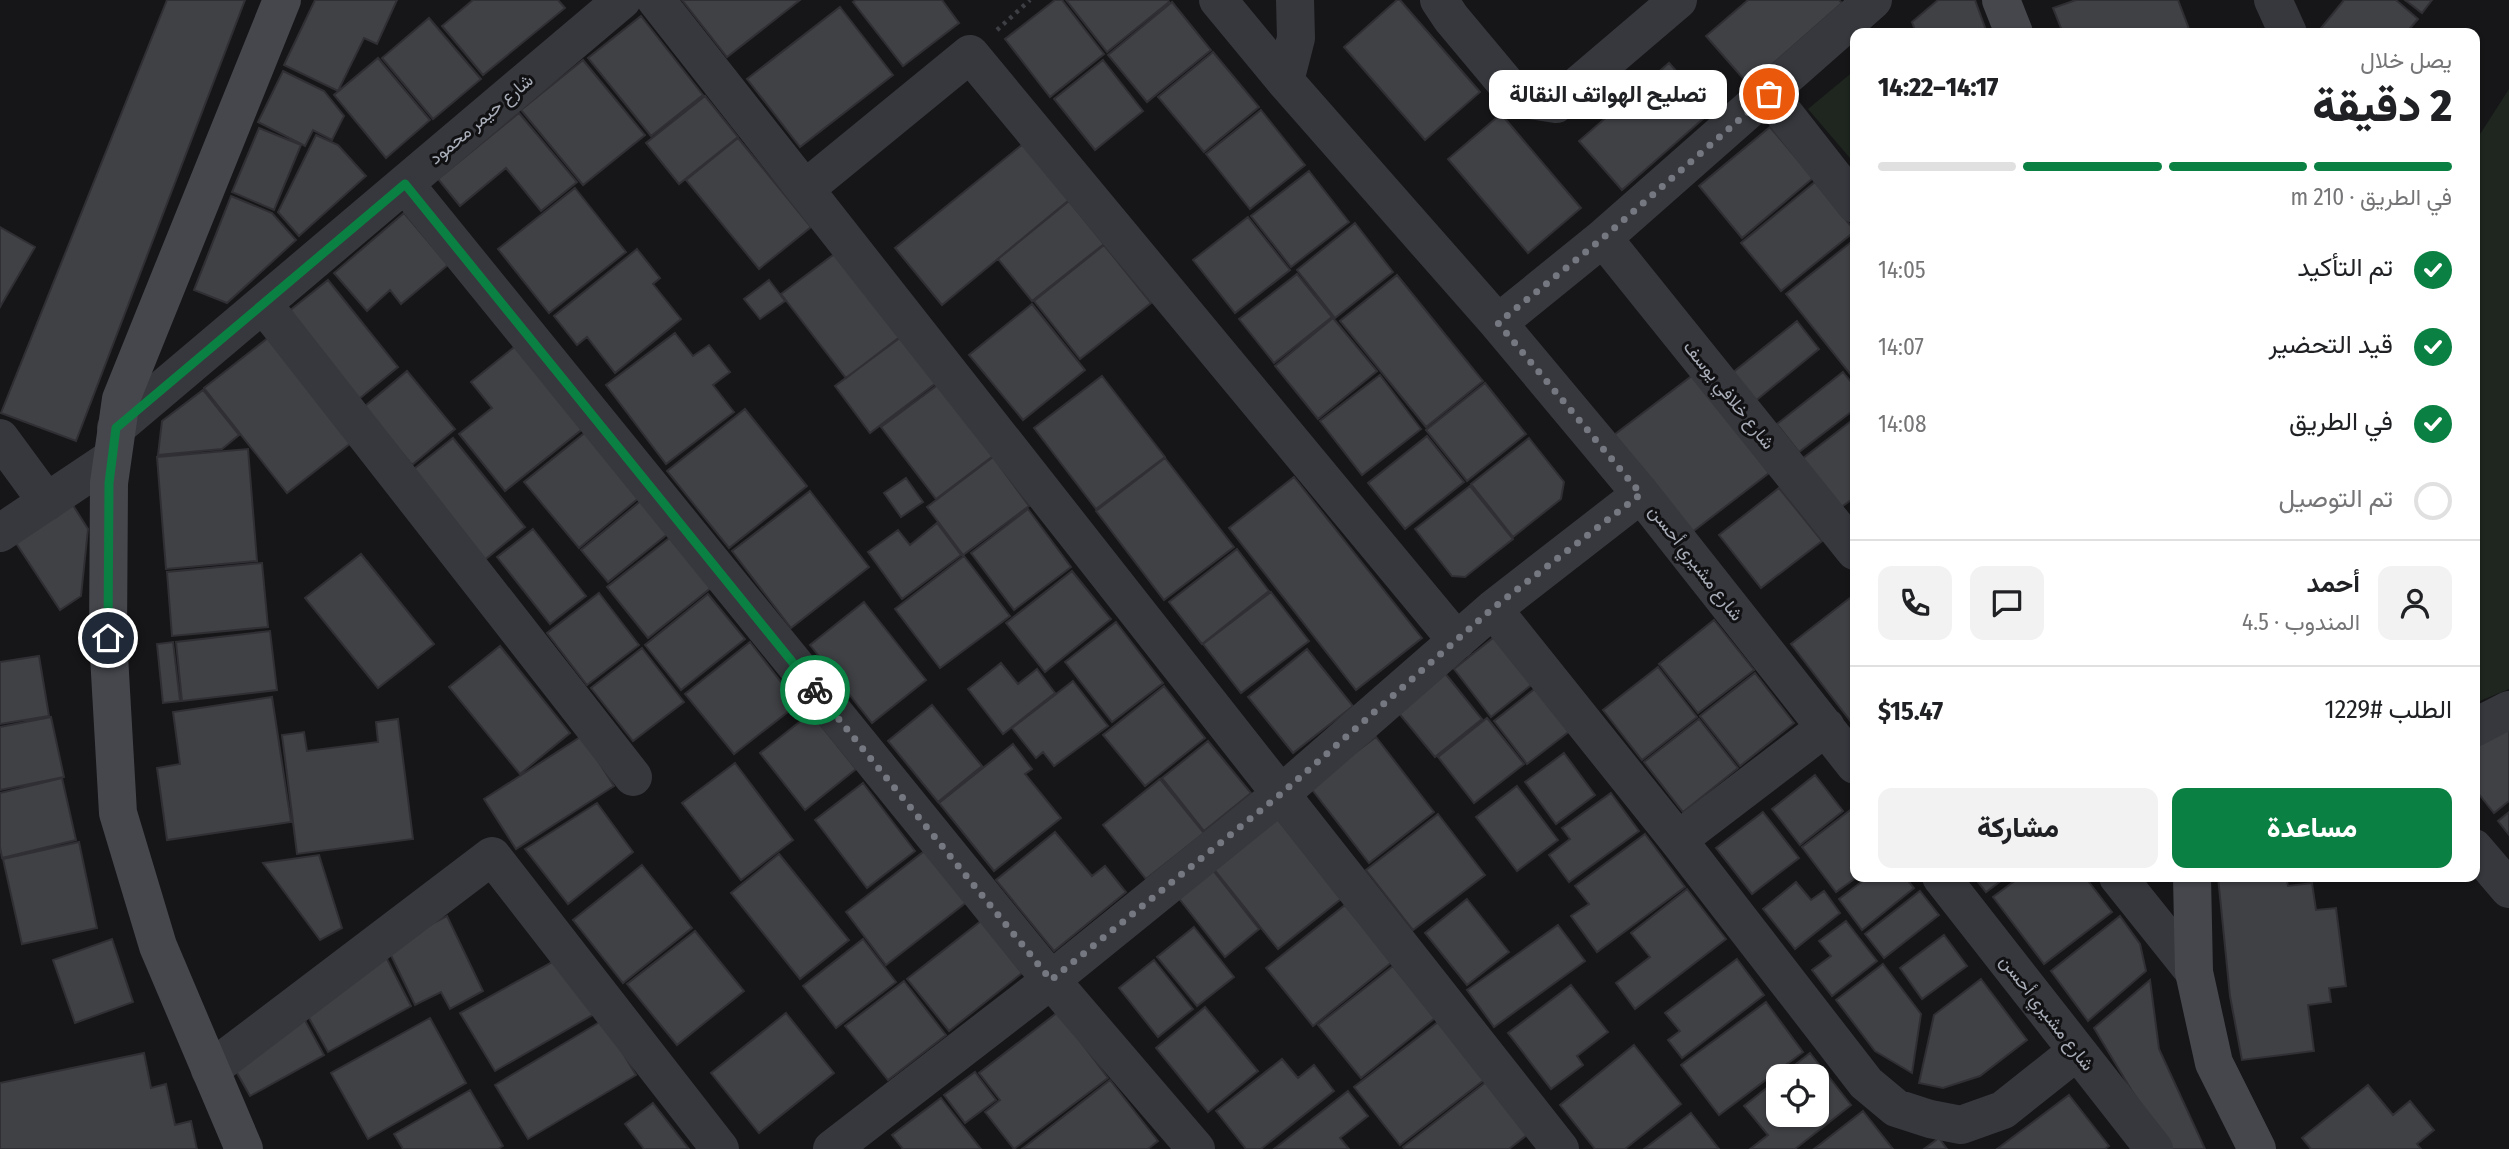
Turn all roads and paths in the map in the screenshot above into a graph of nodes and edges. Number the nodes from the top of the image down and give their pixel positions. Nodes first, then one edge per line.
1 (282, 0) edge
2 (622, 0) edge
3 (656, 0) edge
4 (1218, 0) edge
5 (1295, 0) edge
6 (1439, 0) edge
7 (1678, 0) edge
8 (1873, 0) edge
9 (2001, 0) edge
10 (2273, 0) edge
11 (2012, 28) edge
12 (2286, 28) edge
13 (1285, 80) junction
14 (1769, 94) junction
15 (405, 184) junction
16 (806, 189) junction
17 (1850, 198) edge
18 (1603, 238) junction
19 (263, 304) junction
20 (1498, 323) junction
21 (0, 438) edge
22 (114, 443) junction
23 (1641, 494) junction
24 (47, 502) junction
25 (0, 533) edge
26 (1850, 545) edge
27 (1493, 608) junction
28 (1457, 641) junction
29 (2509, 710) edge
30 (2480, 725) edge
31 (1826, 727) junction
32 (1850, 758) edge
33 (633, 777) dead end
34 (1282, 793) junction
35 (1678, 840) junction
36 (2480, 855) edge
37 (1945, 882) edge
38 (2122, 882) edge
39 (2192, 882) edge
40 (2509, 889) edge
41 (2194, 972) junction
42 (1051, 980) junction
43 (2076, 1052) junction
44 (210, 1070) junction
45 (845, 1145) edge
46 (244, 1149) edge
47 (720, 1149) edge
48 (1196, 1149) edge
49 (1560, 1149) edge
50 (2154, 1149) edge
51 (2257, 1149) edge

1 - 22 street
2 - 15 street, شارع حيمر محمود
3 - 16 street
4 - 13 street, شارع مشيري أحسن
5 - 13 street
6 - 7 street
8 - 14 street
9 - 11 street
10 - 12 street
13 - 20 street, شارع مشيري أحسن
14 - 17 street
14 - 18 street
15 - 19 street, شارع حيمر محمود
15 - 42 street
16 - 28 street
16 - 34 street
18 - 20 street
18 - 26 street, شارع خلافي يوسف
19 - 22 street, شارع حيمر محمود
19 - 33 street
20 - 23 street, شارع مشيري أحسن
21 - 24 street
22 - 24 street, شارع حيمر محمود
22 - 44 street
23 - 27 street
23 - 31 street, شارع مشيري أحسن
24 - 25 street, شارع حيمر محمود
27 - 28 street
27 - 35 street
28 - 34 street
29 - 30 street
31 - 32 street, شارع مشيري أحسن
31 - 35 street
34 - 42 street
34 - 49 street
35 - 43 street
36 - 40 street
37 - 43 street, شارع مشيري أحسن
38 - 41 street
39 - 41 street
41 - 51 street
42 - 45 street
42 - 48 street
43 - 50 street, شارع مشيري أحسن
44 - 46 street
44 - 47 street

